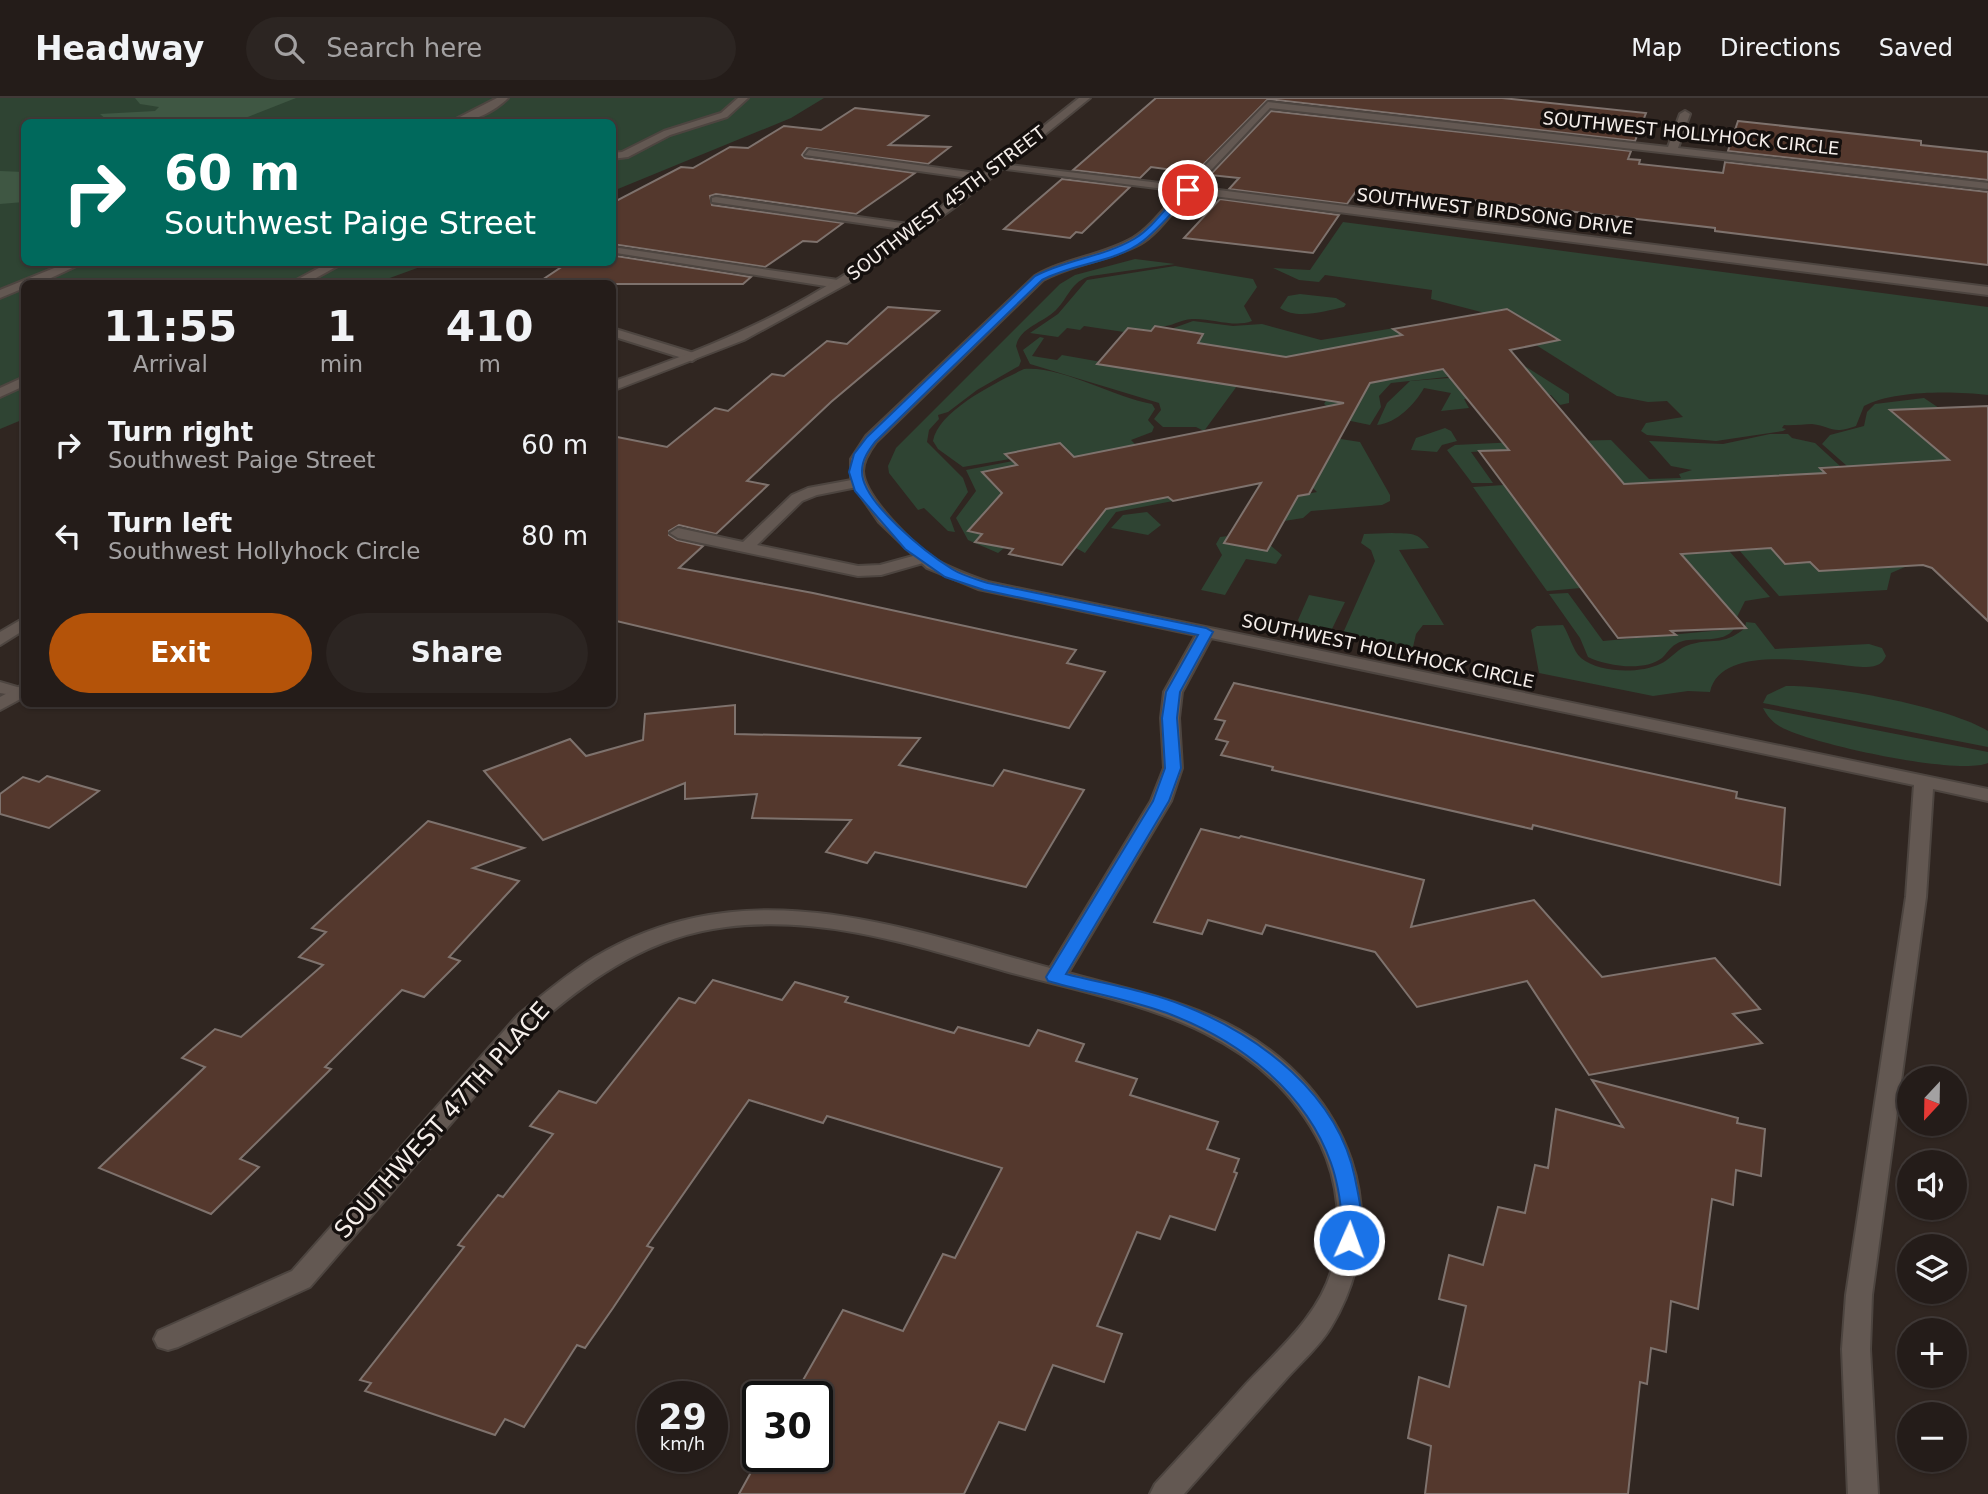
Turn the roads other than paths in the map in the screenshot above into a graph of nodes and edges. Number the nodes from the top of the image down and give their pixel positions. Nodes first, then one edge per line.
1 (503, 98) edge
2 (743, 98) edge
3 (1085, 98) edge
4 (1685, 114) dead end
5 (463, 119) edge
6 (1672, 151) junction
7 (809, 153) dead end
8 (616, 156) edge
9 (998, 165) junction
10 (983, 177) junction
11 (1988, 186) edge
12 (1188, 190) junction
13 (716, 200) dead end
14 (916, 228) junction
15 (616, 250) dead end
16 (70, 266) edge
17 (332, 266) edge
18 (35, 280) edge
19 (303, 280) edge
20 (838, 284) junction
21 (21, 286) edge
22 (1988, 292) edge
23 (0, 294) edge
24 (616, 333) edge
25 (691, 357) junction
26 (21, 382) edge
27 (616, 385) edge
28 (0, 393) edge
29 (857, 484) junction
30 (678, 533) dead end
31 (746, 547) junction
32 (924, 558) junction
33 (21, 624) edge
34 (1206, 632) junction
35 (0, 640) edge
36 (0, 687) edge
37 (21, 691) edge
38 (21, 692) edge
39 (0, 705) edge
40 (1924, 783) junction
41 (1988, 795) edge
42 (1055, 977) junction
43 (168, 1339) dead end
44 (1165, 1494) edge
45 (1863, 1494) edge

1 - 5 street
2 - 8 street
3 - 9 street, SOUTHWEST 45TH STREET
4 - 6 street
6 - 11 street, SOUTHWEST HOLLYHOCK CIRCLE
6 - 12 street, SOUTHWEST HOLLYHOCK CIRCLE
7 - 10 street
9 - 10 street, SOUTHWEST 45TH STREET
9 - 12 street, SOUTHWEST BIRDSONG DRIVE
10 - 14 street, SOUTHWEST 45TH STREET
12 - 22 street, SOUTHWEST BIRDSONG DRIVE
12 - 29 street, SOUTHWEST HOLLYHOCK CIRCLE
13 - 14 street
14 - 20 street, SOUTHWEST 45TH STREET
15 - 20 street
16 - 18 street
17 - 19 street
20 - 25 street, SOUTHWEST 45TH STREET
21 - 23 street
24 - 25 street
25 - 27 street, SOUTHWEST 45TH STREET
26 - 28 street
29 - 31 street
29 - 32 street, SOUTHWEST HOLLYHOCK CIRCLE
30 - 31 street
31 - 32 street
32 - 34 street, SOUTHWEST HOLLYHOCK CIRCLE
33 - 35 street
34 - 40 street, SOUTHWEST HOLLYHOCK CIRCLE
34 - 42 street
36 - 37 street
38 - 39 street
40 - 41 street, SOUTHWEST HOLLYHOCK CIRCLE
40 - 45 street
42 - 43 street, SOUTHWEST 47TH PLACE
42 - 44 street, SOUTHWEST 47TH PLACE

